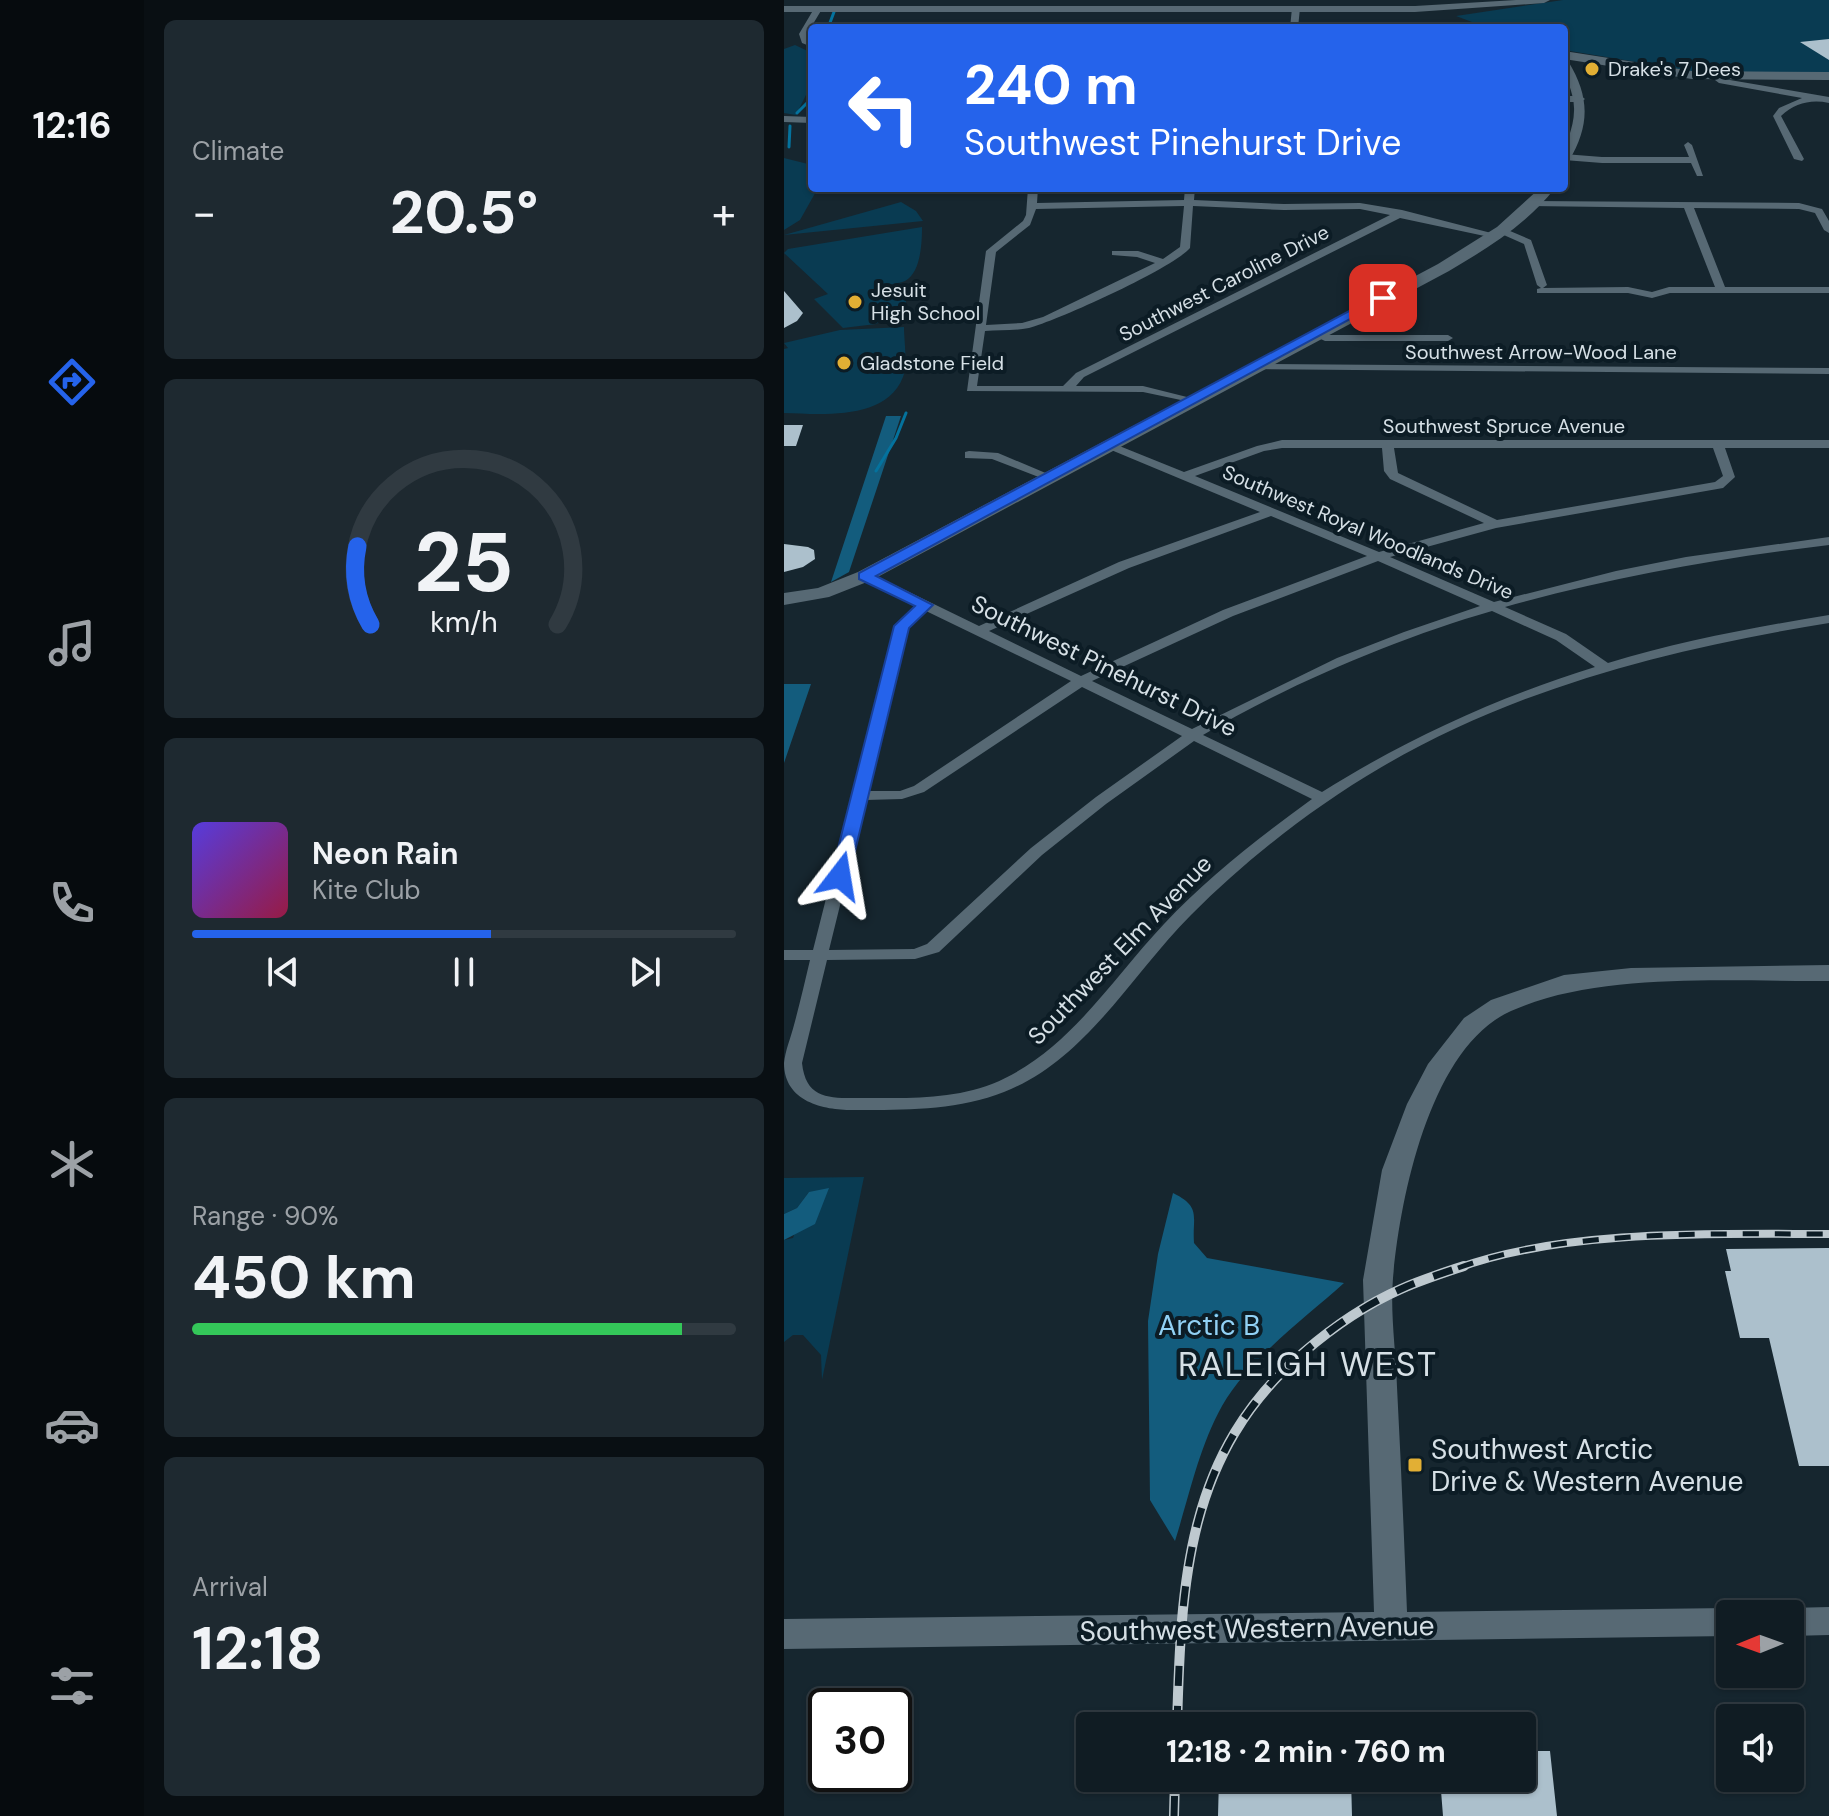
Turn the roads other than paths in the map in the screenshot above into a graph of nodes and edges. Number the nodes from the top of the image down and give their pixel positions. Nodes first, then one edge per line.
1 (1544, 0) edge
2 (1396, 1) edge
3 (1518, 2) edge
4 (964, 4) edge
5 (1058, 4) edge
6 (1296, 8) junction
7 (784, 9) edge
8 (818, 9) junction
9 (1381, 10) junction
10 (1461, 10) junction
11 (1423, 11) junction
12 (809, 24) edge
13 (1294, 24) edge
14 (808, 26) edge
15 (808, 43) edge
16 (1568, 59) edge
17 (1568, 68) edge
18 (1829, 76) edge
19 (1715, 77) junction
20 (1810, 97) junction
21 (1568, 99) edge
22 (1581, 99) junction
23 (1829, 100) edge
24 (784, 119) edge
25 (808, 120) edge
26 (1688, 145) dead end
27 (1568, 149) edge
28 (1568, 157) edge
29 (1799, 159) dead end
30 (1694, 160) junction
31 (1700, 174) dead end
32 (1033, 192) edge
33 (1190, 192) edge
34 (1544, 192) edge
35 (1189, 203) junction
36 (1533, 204) junction
37 (1032, 206) junction
38 (1688, 206) junction
39 (1402, 213) junction
40 (1829, 230) edge
41 (1497, 233) junction
42 (1116, 253) dead end
43 (1166, 263) junction
44 (1721, 290) junction
45 (1829, 290) edge
46 (980, 328) junction
47 (1315, 334) junction
48 (1448, 338) dead end
49 (1253, 367) junction
50 (1829, 371) edge
51 (1066, 389) junction
52 (1191, 401) junction
53 (1388, 444) junction
54 (1718, 444) junction
55 (1829, 444) edge
56 (1108, 445) junction
57 (969, 455) dead end
58 (1185, 476) junction
59 (1049, 477) junction
60 (1271, 512) junction
61 (1495, 524) junction
62 (1829, 541) edge
63 (1378, 556) junction
64 (865, 576) junction
65 (784, 599) edge
66 (925, 605) junction
67 (1491, 606) junction
68 (1829, 619) edge
69 (979, 631) junction
70 (1606, 668) junction
71 (1081, 681) junction
72 (1193, 736) junction
73 (859, 796) junction
74 (1322, 798) junction
75 (784, 955) edge
76 (820, 955) junction
77 (1829, 973) edge
78 (1829, 1621) edge
79 (1716, 1622) edge
80 (1804, 1622) edge
81 (1391, 1626) junction
82 (784, 1634) edge

1 - 3 street
2 - 9 street
2 - 11 street
3 - 10 street
4 - 5 street
4 - 8 street
5 - 6 street
6 - 9 street
6 - 13 street
7 - 8 street
8 - 12 street
9 - 11 street
10 - 11 street
10 - 11 street
14 - 15 street
16 - 19 street
17 - 22 street
18 - 19 street
19 - 20 street
20 - 23 street
20 - 29 street
21 - 22 street
22 - 27 street
24 - 25 street
26 - 30 street
28 - 30 street
30 - 31 street
32 - 37 street
33 - 35 street
34 - 36 street
35 - 37 street
35 - 39 street
35 - 43 street
36 - 38 street
36 - 41 street
37 - 46 street
38 - 40 street
38 - 44 street
39 - 41 street
39 - 51 street, Southwest Caroline Drive
41 - 44 street
41 - 47 street
42 - 43 street
43 - 46 street
44 - 45 street
46 - 51 street
47 - 48 street
47 - 49 street
49 - 50 street, Southwest Arrow-Wood Lane
49 - 52 street
51 - 52 street
52 - 56 street
53 - 54 street, Southwest Spruce Avenue
53 - 58 street, Southwest Spruce Avenue
53 - 61 street
54 - 55 street, Southwest Spruce Avenue
54 - 61 street
56 - 58 street, Southwest Royal Woodlands Drive
56 - 59 street
57 - 59 street
58 - 60 street, Southwest Royal Woodlands Drive
59 - 64 street
60 - 63 street, Southwest Royal Woodlands Drive
60 - 69 street
61 - 63 street
62 - 67 street
63 - 67 street, Southwest Royal Woodlands Drive
63 - 71 street
64 - 65 street
64 - 66 street, Southwest Pinehurst Drive
66 - 69 street, Southwest Pinehurst Drive
66 - 73 street
67 - 70 street, Southwest Royal Woodlands Drive
67 - 72 street
68 - 70 street, Southwest Elm Avenue
69 - 71 street, Southwest Pinehurst Drive
70 - 74 street, Southwest Elm Avenue
71 - 72 street, Southwest Pinehurst Drive
71 - 73 street
72 - 74 street, Southwest Pinehurst Drive
72 - 76 street
73 - 76 street
74 - 76 street, Southwest Elm Avenue
75 - 76 street
77 - 81 street
78 - 80 street
79 - 81 street, Southwest Western Avenue
81 - 82 street, Southwest Western Avenue

